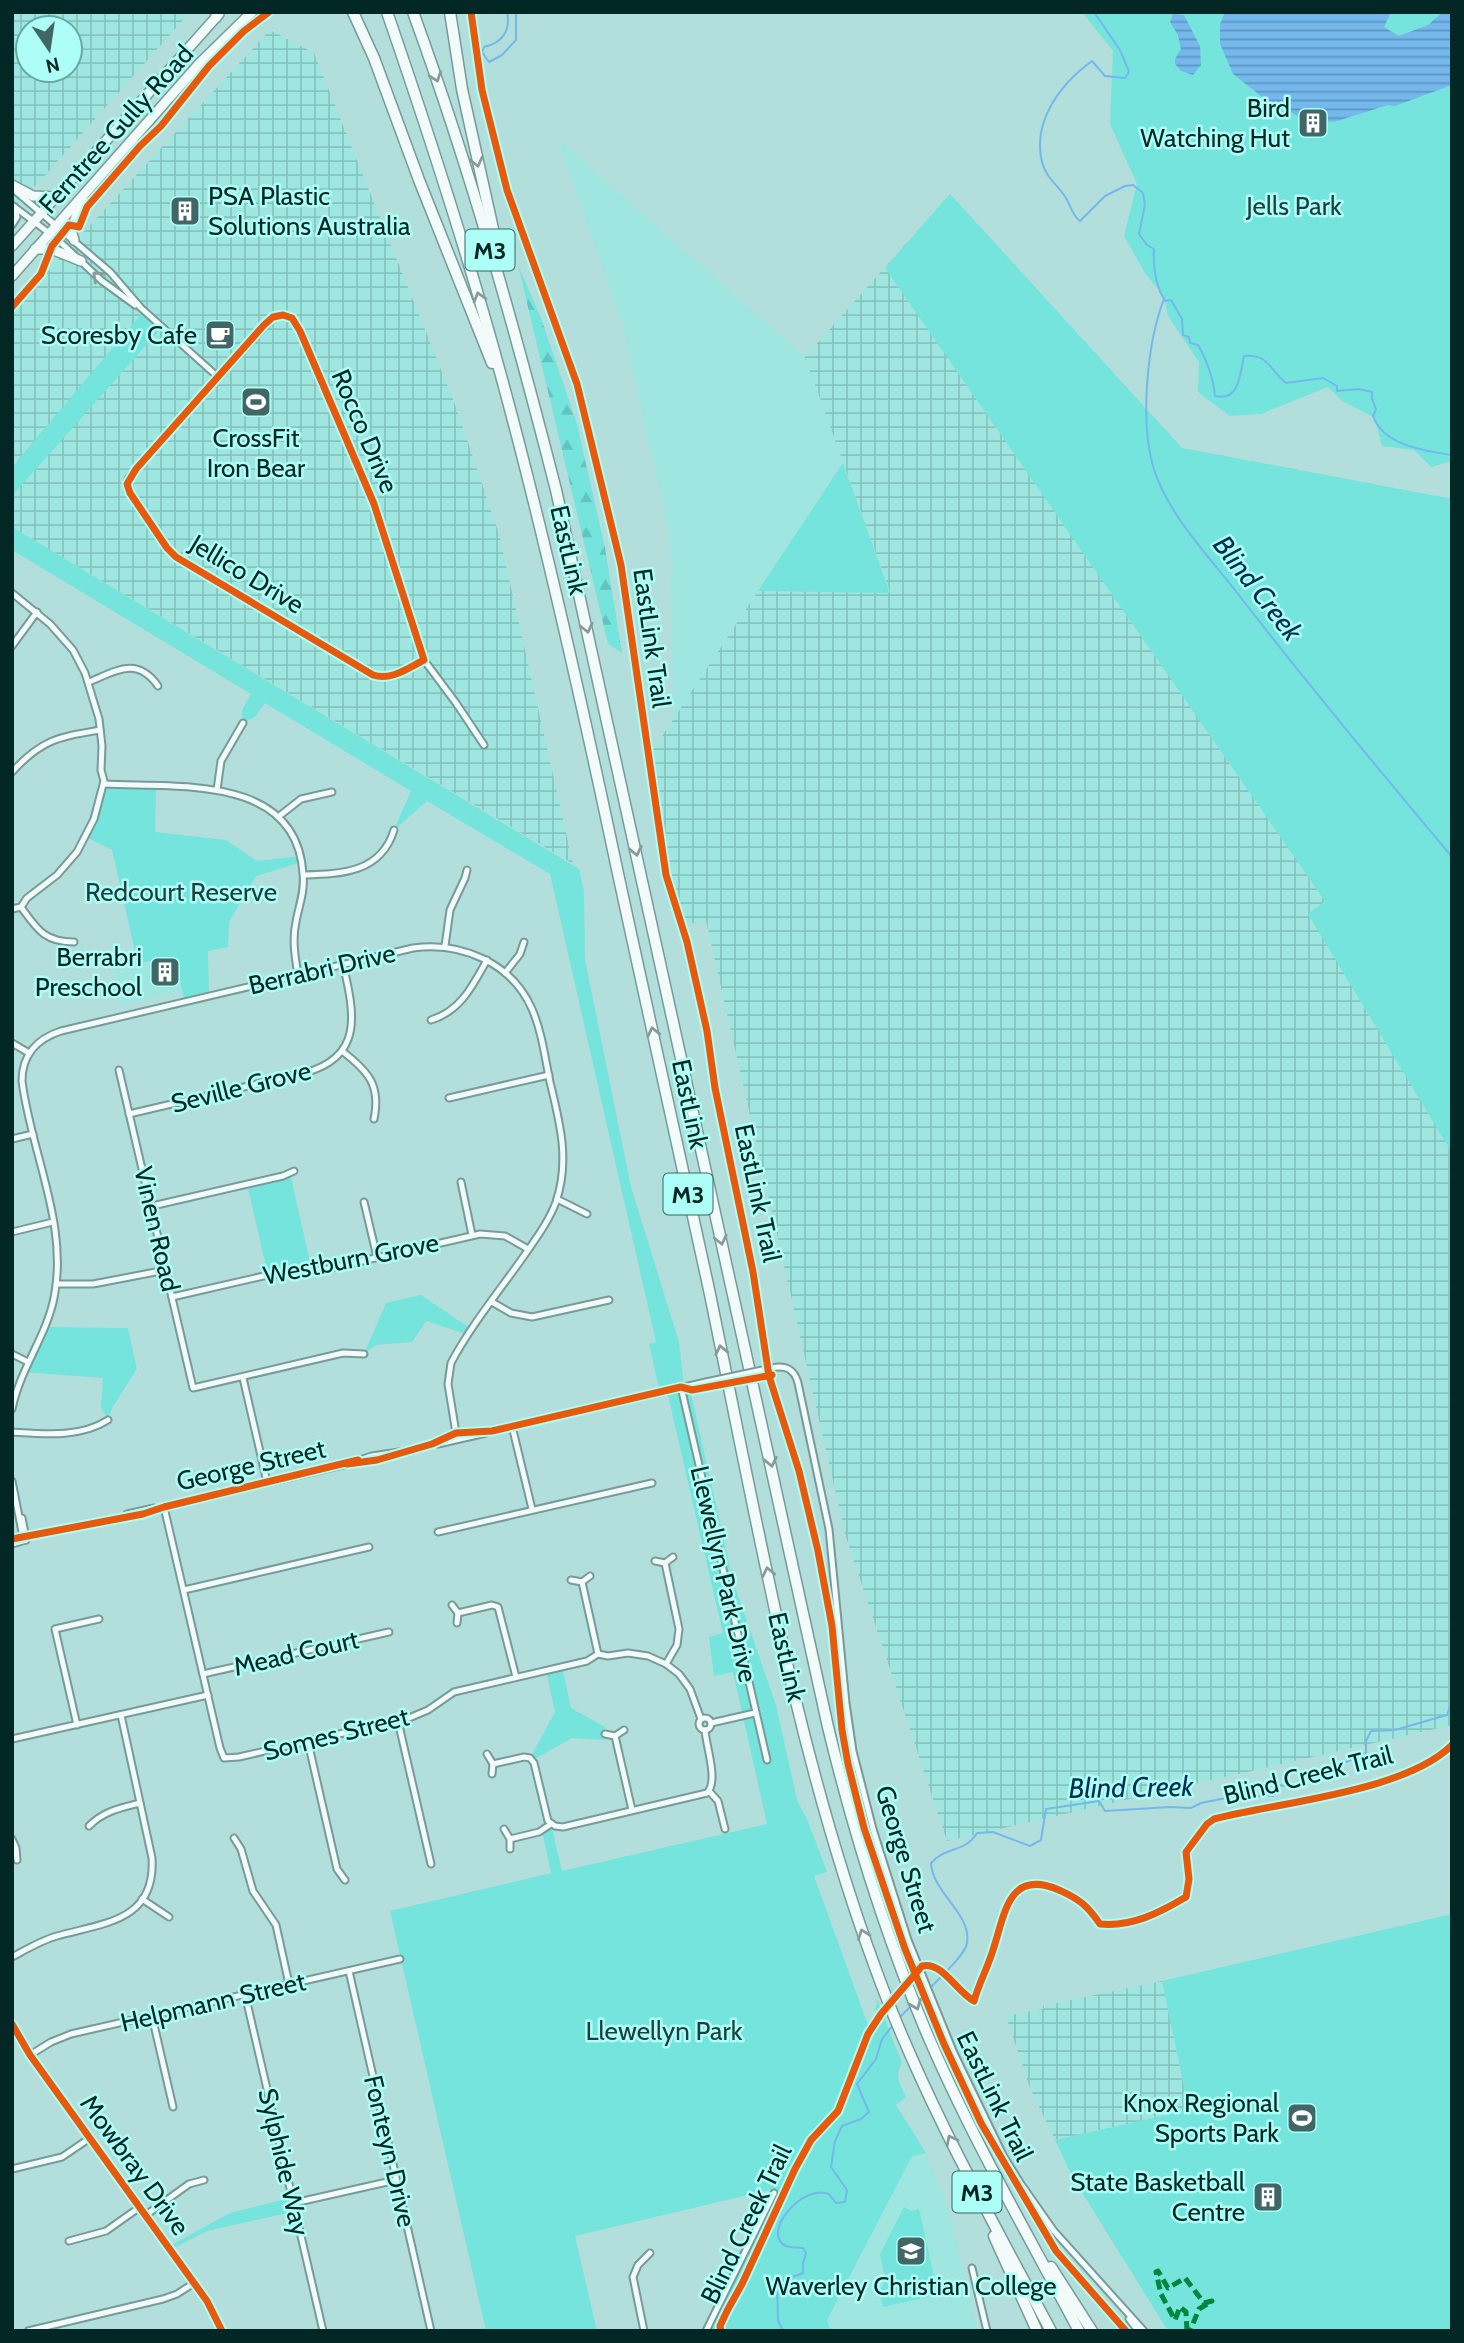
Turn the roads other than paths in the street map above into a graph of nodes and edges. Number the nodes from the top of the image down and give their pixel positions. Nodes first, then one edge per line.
1 (252, 12) edge
2 (387, 12) edge
3 (414, 12) edge
4 (450, 12) edge
5 (218, 14) edge
6 (353, 14) edge
7 (12, 186) edge
8 (87, 191) junction
9 (55, 197) junction
10 (14, 206) edge
11 (41, 213) junction
12 (34, 222) junction
13 (12, 225) edge
14 (57, 225) junction
15 (49, 233) junction
16 (74, 240) junction
17 (12, 246) edge
18 (35, 249) junction
19 (81, 261) junction
20 (12, 276) edge
21 (141, 308) junction
22 (218, 377) junction
23 (504, 386) junction
24 (556, 490) junction
25 (12, 593) edge
26 (37, 612) junction
27 (12, 646) edge
28 (424, 660) junction
29 (89, 682) junction
30 (158, 685) dead end
31 (243, 723) dead end
32 (100, 730) junction
33 (484, 745) dead end
34 (12, 772) edge
35 (104, 783) junction
36 (217, 790) junction
37 (332, 792) dead end
38 (278, 817) junction
39 (394, 830) dead end
40 (467, 870) dead end
41 (304, 875) junction
42 (21, 907) junction
43 (12, 909) edge
44 (74, 942) dead end
45 (524, 942) dead end
46 (445, 946) junction
47 (487, 960) junction
48 (343, 964) junction
49 (505, 973) junction
50 (298, 975) junction
51 (432, 1020) dead end
52 (12, 1043) edge
53 (342, 1051) junction
54 (29, 1053) junction
55 (119, 1070) dead end
56 (548, 1075) junction
57 (449, 1098) dead end
58 (129, 1114) junction
59 (374, 1119) dead end
60 (33, 1134) junction
61 (12, 1139) edge
62 (294, 1171) dead end
63 (461, 1182) dead end
64 (557, 1199) junction
65 (364, 1202) dead end
66 (152, 1206) junction
67 (587, 1214) dead end
68 (53, 1222) junction
69 (12, 1232) edge
70 (472, 1235) junction
71 (528, 1249) junction
72 (377, 1257) junction
73 (166, 1270) junction
74 (56, 1284) junction
75 (172, 1297) junction
76 (609, 1300) dead end
77 (492, 1302) junction
78 (12, 1354) edge
79 (364, 1354) dead end
80 (28, 1362) junction
81 (243, 1378) junction
82 (681, 1387) junction
83 (12, 1409) edge
84 (108, 1420) dead end
85 (512, 1426) junction
86 (12, 1432) edge
87 (459, 1434) junction
88 (12, 1481) edge
89 (267, 1482) junction
90 (652, 1483) dead end
91 (164, 1507) junction
92 (532, 1509) junction
93 (438, 1532) dead end
94 (25, 1537) junction
95 (12, 1541) edge
96 (369, 1547) dead end
97 (673, 1557) dead end
98 (654, 1561) dead end
99 (665, 1563) junction
100 (590, 1576) dead end
101 (571, 1580) dead end
102 (582, 1582) junction
103 (184, 1590) junction
104 (452, 1605) dead end
105 (458, 1613) junction
106 (99, 1619) dead end
107 (457, 1623) dead end
108 (389, 1632) dead end
109 (598, 1654) junction
110 (666, 1664) junction
111 (203, 1674) junction
112 (516, 1677) junction
113 (208, 1695) junction
114 (755, 1713) junction
115 (121, 1715) junction
116 (701, 1719) junction
117 (398, 1721) junction
118 (711, 1723) junction
119 (77, 1725) junction
120 (624, 1730) dead end
121 (705, 1730) junction
122 (605, 1734) dead end
123 (615, 1736) junction
124 (12, 1739) edge
125 (308, 1742) junction
126 (487, 1754) dead end
127 (766, 1760) dead end
128 (493, 1764) junction
129 (492, 1774) dead end
130 (709, 1791) junction
131 (140, 1803) junction
132 (632, 1810) junction
133 (551, 1824) junction
134 (89, 1826) dead end
135 (504, 1829) dead end
136 (725, 1829) dead end
137 (234, 1838) dead end
138 (12, 1839) edge
139 (510, 1839) junction
140 (510, 1849) dead end
141 (17, 1860) dead end
142 (431, 1864) dead end
143 (345, 1880) dead end
144 (142, 1899) junction
145 (169, 1917) dead end
146 (12, 1957) edge
147 (400, 1959) dead end
148 (349, 1971) junction
149 (289, 1984) junction
150 (245, 1994) junction
151 (152, 2016) junction
152 (12, 2025) edge
153 (30, 2055) junction
154 (173, 2107) dead end
155 (90, 2138) junction
156 (12, 2169) edge
157 (204, 2180) dead end
158 (396, 2180) junction
159 (974, 2186) junction
160 (774, 2193) dead end
161 (294, 2203) junction
162 (140, 2207) junction
163 (146, 2215) junction
164 (1018, 2217) junction
165 (69, 2241) dead end
166 (650, 2253) dead end
167 (972, 2268) dead end
168 (194, 2283) junction
169 (1115, 2300) junction
170 (28, 2331) edge
171 (222, 2331) edge
172 (323, 2331) edge
173 (431, 2331) edge
174 (643, 2331) edge
175 (706, 2331) edge
176 (987, 2331) edge
177 (1037, 2331) edge
178 (1051, 2331) edge
179 (1079, 2331) edge
180 (1092, 2331) edge
181 (1138, 2331) edge
182 (1144, 2331) edge

1 - 8 main road, Ferntree Gully Road
23 -> 2 highway, EastLink / M3
3 -> 24 highway, EastLink / M3
4 -> 24 highway
5 - 9 main road, Ferntree Gully Road
6 - 23 highway
7 - 9 main road
7 - 11 street
8 - 14 main road, Ferntree Gully Road
8 - 16 main road
9 - 11 main road, Ferntree Gully Road
10 - 12 street
10 - 13 street
11 - 12 main road, Ferntree Gully Road
11 - 14 street
12 - 15 street
12 - 17 main road, Ferntree Gully Road
14 - 15 main road, Ferntree Gully Road
14 - 16 street
15 - 18 main road, Ferntree Gully Road
15 - 19 street
16 - 21 street
18 - 19 main road
18 - 20 main road, Ferntree Gully Road
21 -> 19 street
21 - 22 street
22 - 28 street, Rocco Drive
22 - 28 street, Jellico Drive
159 -> 23 highway, EastLink / M3
24 -> 164 highway, EastLink / M3
25 - 26 street
26 - 27 street
26 - 29 street
28 - 33 street, Rocco Drive
29 - 30 street
29 - 32 street
31 - 36 street
32 - 34 street
32 - 35 street
35 - 36 street
35 - 42 street
36 - 38 street
37 - 38 street
38 - 41 street
39 - 41 street
40 - 46 street
41 - 50 street
42 - 43 street
42 - 44 street
45 - 49 street
46 - 47 street, Berrabri Drive
46 - 48 street, Berrabri Drive
47 - 49 street, Berrabri Drive
47 - 51 street
48 - 50 street, Berrabri Drive
48 - 53 street, Seville Grove
49 - 56 street, Berrabri Drive
50 - 54 street, Berrabri Drive
52 - 54 street
53 - 58 street, Seville Grove
53 - 59 street
54 - 60 street
55 - 58 street, Vinen Road
56 - 57 street
56 - 64 street, Berrabri Drive
58 - 66 street, Vinen Road
60 - 61 street
60 - 68 street
62 - 66 street
63 - 70 street
64 - 67 street
64 - 71 street, Berrabri Drive
65 - 72 street
66 - 73 street, Vinen Road
68 - 69 street
68 - 74 street
70 - 71 street, Westburn Grove
70 - 72 street, Westburn Grove
71 - 77 street, Berrabri Drive
72 - 75 street, Westburn Grove
73 - 74 street
73 - 75 street, Vinen Road
74 - 80 street
75 - 81 street, Vinen Road
76 - 77 street
77 - 87 street, Berrabri Drive
78 - 80 street
79 - 81 street
80 - 83 street
81 - 89 street
82 - 85 street, George Street
82 - 114 street, Llewellyn Park Drive
82 - 169 street, George Street, bridge
84 - 86 street
85 - 87 street, George Street
85 - 92 street
87 - 89 street, George Street
88 - 94 street
89 - 91 street, George Street
90 - 92 street
91 - 94 street, George Street
91 - 103 street, Somes Street
92 - 93 street
94 - 95 street, George Street
96 - 103 street
97 - 99 street
98 - 99 street
99 - 110 street
100 - 102 street
101 - 102 street
102 - 109 street
103 - 111 street, Somes Street
104 - 105 street
105 - 107 street
105 - 112 street
106 - 119 street
108 - 111 street, Mead Court
109 - 110 street, Somes Street
109 - 112 street, Somes Street
110 - 116 street, Somes Street
111 - 113 street, Somes Street
112 - 117 street, Somes Street
113 - 115 street
113 - 125 street, Somes Street
114 - 118 street
114 - 127 street, Llewellyn Park Drive
115 - 119 street
115 - 131 street
116 - 118 street
116 - 121 street
117 - 125 street, Somes Street
117 - 142 street
118 - 121 street
119 - 124 street
120 - 123 street
121 - 130 street
122 - 123 street
123 - 132 street
125 - 143 street
126 - 128 street
128 - 129 street
128 - 133 street
130 - 132 street
130 - 136 street
131 - 134 street
131 - 144 street
132 - 133 street
133 - 139 street
135 - 139 street
137 - 149 street
138 - 141 street
139 - 140 street
144 - 145 street
144 - 146 street
147 - 148 street, Helpmann Street
148 - 149 street, Helpmann Street
148 - 158 street, Fonteyn Drive
149 - 150 street, Helpmann Street
150 - 151 street, Helpmann Street
150 - 161 street, Sylphide Way
151 - 153 street, Helpmann Street
151 - 154 street
152 - 153 street, Mowbray Drive
153 - 155 street, Mowbray Drive
155 - 156 street
155 - 162 street, Mowbray Drive
157 - 163 street
158 - 161 street
158 - 173 street, Fonteyn Drive
159 - 177 highway
159 - 178 highway, EastLink / M3
160 - 175 street
161 - 172 street, Sylphide Way
162 - 163 street, Mowbray Drive
162 - 165 street
163 - 168 street, Mowbray Drive
164 - 179 highway, EastLink / M3
164 - 180 highway
166 - 174 street
167 - 176 street
168 - 170 street
168 - 171 street, Mowbray Drive
169 - 181 street, George Street
169 - 182 street, George Street

